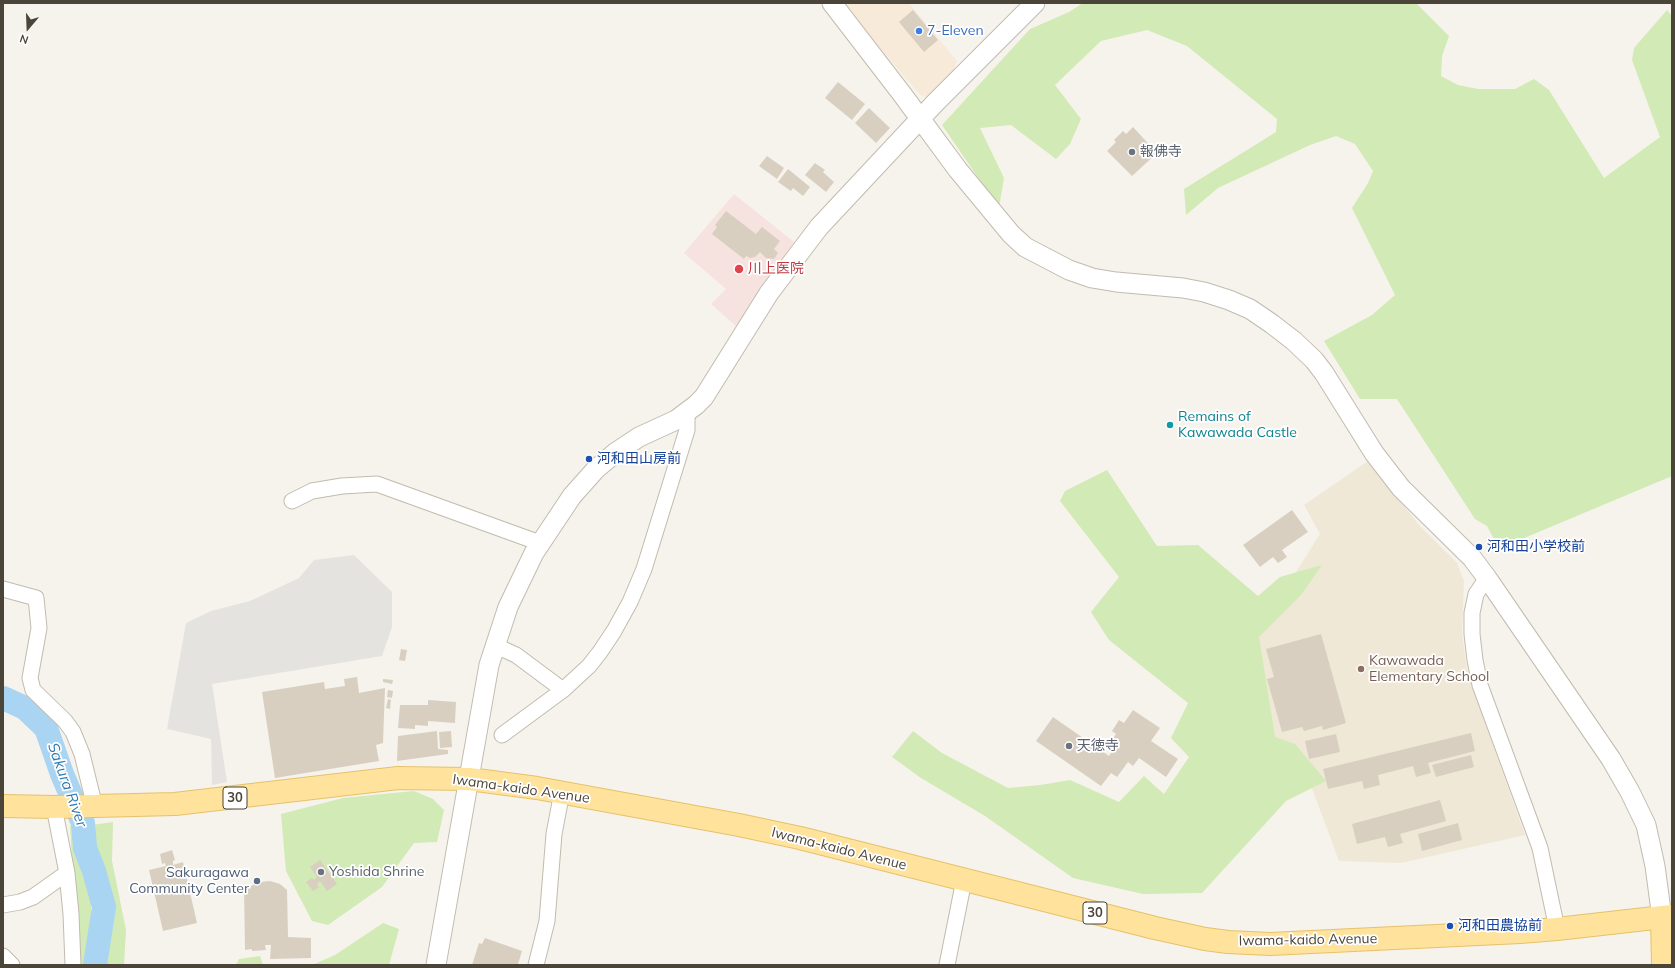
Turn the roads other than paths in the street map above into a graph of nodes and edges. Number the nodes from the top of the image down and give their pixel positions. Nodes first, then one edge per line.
1 (832, 3) edge
2 (1035, 3) edge
3 (921, 119) junction
4 (687, 413) junction
5 (292, 501) dead end
6 (540, 543) junction
7 (1487, 578) junction
8 (3, 589) edge
9 (494, 645) junction
10 (563, 690) junction
11 (502, 735) dead end
12 (469, 779) junction
13 (562, 792) junction
14 (3, 806) edge
15 (58, 807) junction
16 (92, 807) junction
17 (67, 873) junction
18 (964, 880) junction
19 (3, 905) edge
20 (1667, 917) edge
21 (1557, 929) junction
22 (3, 956) edge
23 (12, 965) edge
24 (73, 965) edge
25 (436, 965) edge
26 (536, 965) edge
27 (947, 965) edge
28 (1663, 965) edge

1 - 3 street
2 - 3 street
3 - 4 street
3 - 7 street
4 - 6 street
4 - 10 street
5 - 6 street
6 - 9 street
7 - 20 street
7 - 21 street
8 - 16 street
9 - 10 street
9 - 12 street
10 - 11 street
12 - 13 main road, Iwama-kaido Avenue / 30
12 - 16 main road, Iwama-kaido Avenue / 30
12 - 25 street
13 - 18 main road, Iwama-kaido Avenue / 30
13 - 26 street
14 - 15 main road, Iwama-kaido Avenue / 30
15 - 16 main road, Iwama-kaido Avenue / 30
15 - 17 street
17 - 19 street
17 - 24 street
18 - 21 main road, Iwama-kaido Avenue / 30
18 - 27 street
20 - 21 main road, Iwama-kaido Avenue / 30
20 - 28 main road
22 - 23 street

